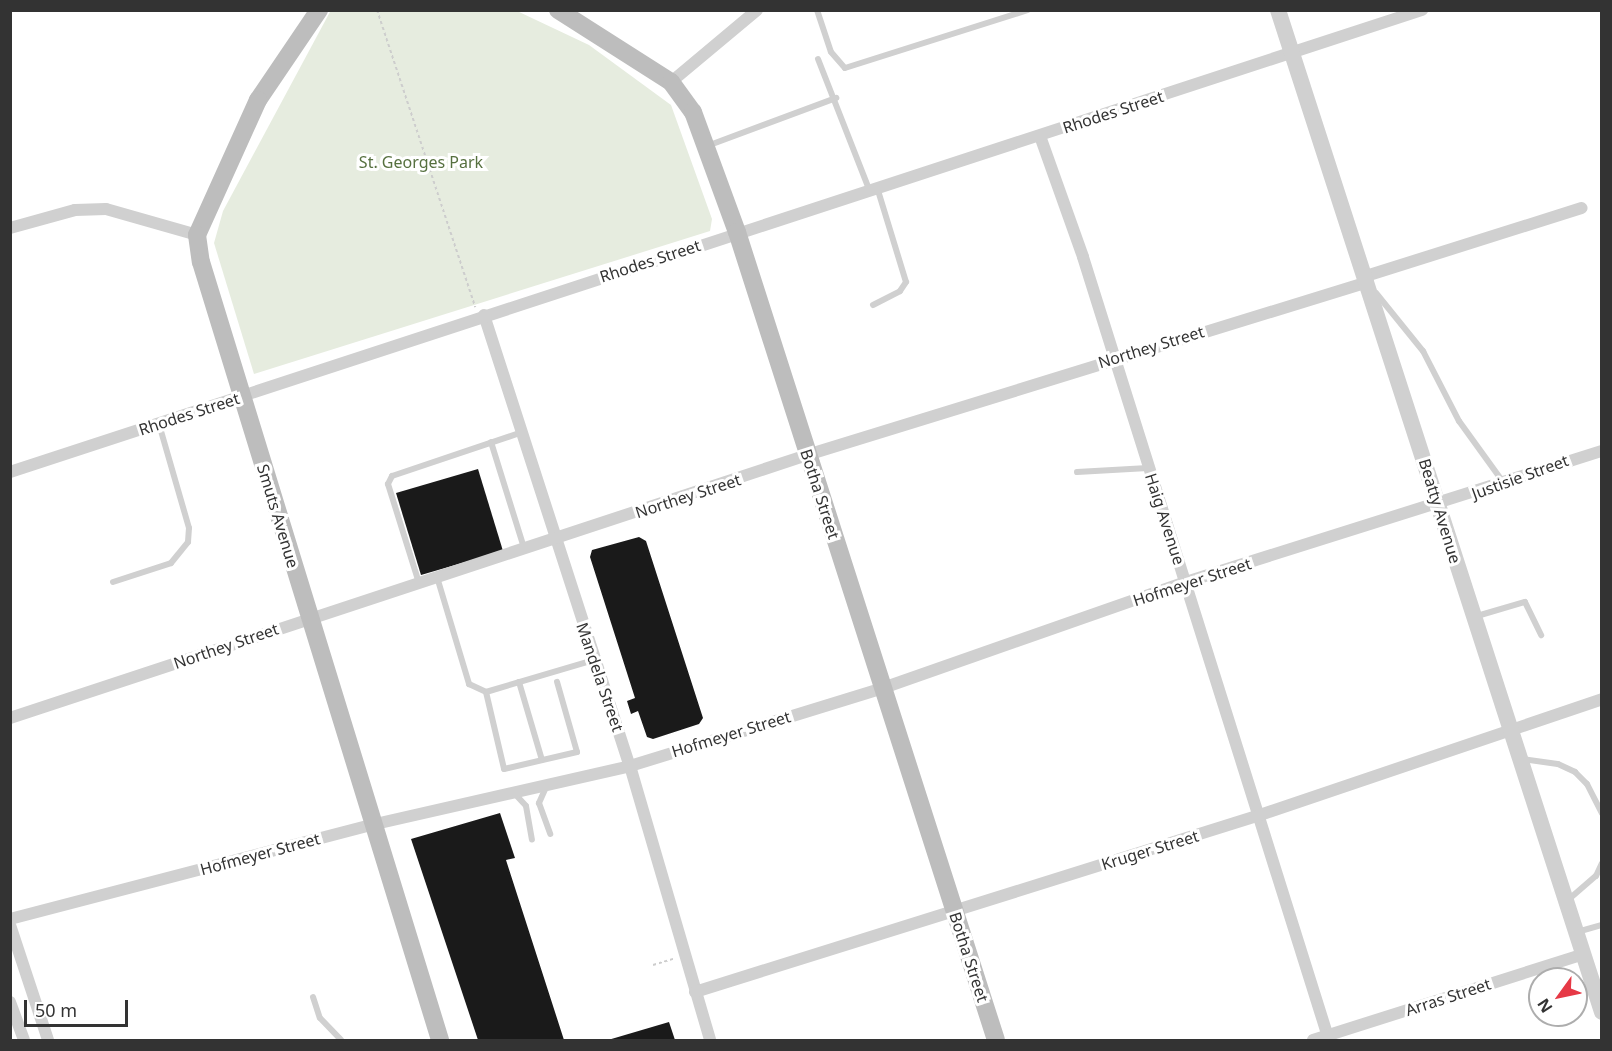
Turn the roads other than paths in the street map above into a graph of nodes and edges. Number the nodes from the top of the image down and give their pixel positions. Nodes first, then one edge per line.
1 (319, 10) edge
2 (558, 10) edge
3 (757, 10) edge
4 (817, 10) edge
5 (1028, 10) edge
6 (1278, 10) edge
7 (1422, 10) edge
8 (1292, 55) junction
9 (818, 59) dead end
10 (671, 82) junction
11 (836, 98) junction
12 (1040, 136) junction
13 (706, 146) junction
14 (873, 188) junction
15 (1582, 208) dead end
16 (10, 228) edge
17 (737, 232) junction
18 (197, 235) junction
19 (1367, 279) junction
20 (873, 305) dead end
21 (481, 316) junction
22 (1112, 359) junction
23 (243, 397) junction
24 (159, 424) junction
25 (520, 433) junction
26 (490, 442) junction
27 (1602, 451) edge
28 (807, 455) junction
29 (1148, 468) junction
30 (10, 472) edge
31 (1077, 472) dead end
32 (1504, 482) junction
33 (1439, 505) junction
34 (553, 538) junction
35 (524, 548) junction
36 (436, 577) junction
37 (113, 582) dead end
38 (1186, 582) junction
39 (419, 583) junction
40 (309, 618) junction
41 (1473, 618) junction
42 (1541, 635) dead end
43 (594, 660) junction
44 (519, 682) junction
45 (557, 682) dead end
46 (883, 688) junction
47 (486, 692) junction
48 (1602, 699) edge
49 (10, 718) edge
50 (1508, 728) junction
51 (1518, 759) junction
52 (542, 760) junction
53 (630, 765) junction
54 (547, 784) junction
55 (513, 792) junction
56 (1602, 813) edge
57 (1260, 815) junction
58 (371, 825) junction
59 (550, 834) dead end
60 (532, 839) dead end
61 (1602, 863) edge
62 (1566, 902) junction
63 (954, 911) junction
64 (10, 919) edge
65 (10, 925) edge
66 (1602, 925) edge
67 (1576, 932) junction
68 (1584, 954) junction
69 (695, 992) junction
70 (313, 997) dead end
71 (10, 1002) edge
72 (1602, 1012) edge
73 (1329, 1038) edge
74 (24, 1041) edge
75 (48, 1041) edge
76 (341, 1041) edge
77 (440, 1041) edge
78 (710, 1041) edge
79 (996, 1041) edge
80 (1313, 1041) edge

1 - 18 main road
2 - 10 main road, Botha Street
3 - 10 street
4 - 5 lane
6 - 8 street, Beatty Avenue
7 - 8 street, Rhodes Street
8 - 12 street, Rhodes Street
8 - 19 street, Beatty Avenue
9 - 11 lane
10 - 13 main road, Botha Street
11 - 13 lane
11 - 14 lane
12 - 14 street, Rhodes Street
12 - 22 street, Haig Avenue
13 - 17 main road, Botha Street
14 - 17 street, Rhodes Street
14 - 20 lane
15 - 19 street, Northey Street
16 - 18 street
17 - 21 street, Rhodes Street
17 - 28 main road, Botha Street
18 - 23 main road, Smuts Avenue
19 - 22 street, Northey Street
19 - 32 lane
19 - 33 street, Beatty Avenue
21 - 23 street, Rhodes Street
21 - 25 street, Mandela Street
22 - 28 street, Northey Street
22 - 29 street, Haig Avenue
23 - 24 street, Rhodes Street
23 - 40 main road, Smuts Avenue
24 - 30 street, Rhodes Street
24 - 37 lane
25 - 26 lane
25 - 34 street, Mandela Street
26 - 35 lane
26 - 39 lane
27 - 32 street, Justisie Street
28 - 34 street, Northey Street
28 - 46 main road, Botha Street
29 - 31 lane
29 - 38 street, Haig Avenue
32 - 33 street, Justisie Street
33 - 38 street, Hofmeyer Street
33 - 41 street, Beatty Avenue
34 - 35 street, Northey Street
34 - 43 street, Mandela Street
35 - 36 street, Northey Street
36 - 39 street, Northey Street
36 - 47 lane
38 - 46 street, Hofmeyer Street
38 - 57 street, Haig Avenue
39 - 40 street, Northey Street
40 - 49 street, Northey Street
40 - 58 main road, Smuts Avenue
41 - 42 lane
41 - 50 street, Beatty Avenue
43 - 44 lane
43 - 53 street, Mandela Street
44 - 47 lane
44 - 52 lane
45 - 52 lane
46 - 53 street, Hofmeyer Street
46 - 63 main road, Botha Street
47 - 52 lane
48 - 50 street, Kruger Street
50 - 51 street, Beatty Avenue
50 - 57 street, Kruger Street
51 - 56 lane
51 - 62 street, Beatty Avenue
53 - 54 street, Hofmeyer Street
53 - 69 street, Mandela Street
54 - 55 street, Hofmeyer Street
54 - 59 lane
55 - 58 street, Hofmeyer Street
55 - 60 lane
57 - 63 street, Kruger Street
57 - 73 street, Haig Avenue
58 - 64 street, Hofmeyer Street
58 - 77 main road, Smuts Avenue
61 - 62 lane
62 - 67 street, Beatty Avenue
63 - 69 street, Kruger Street
63 - 79 main road, Botha Street
65 - 75 street
66 - 67 lane
67 - 68 street, Beatty Avenue
68 - 72 street, Beatty Avenue
68 - 73 street, Arras Street
69 - 78 street, Mandela Street
70 - 76 lane
71 - 74 street
73 - 80 street, Arras Street

